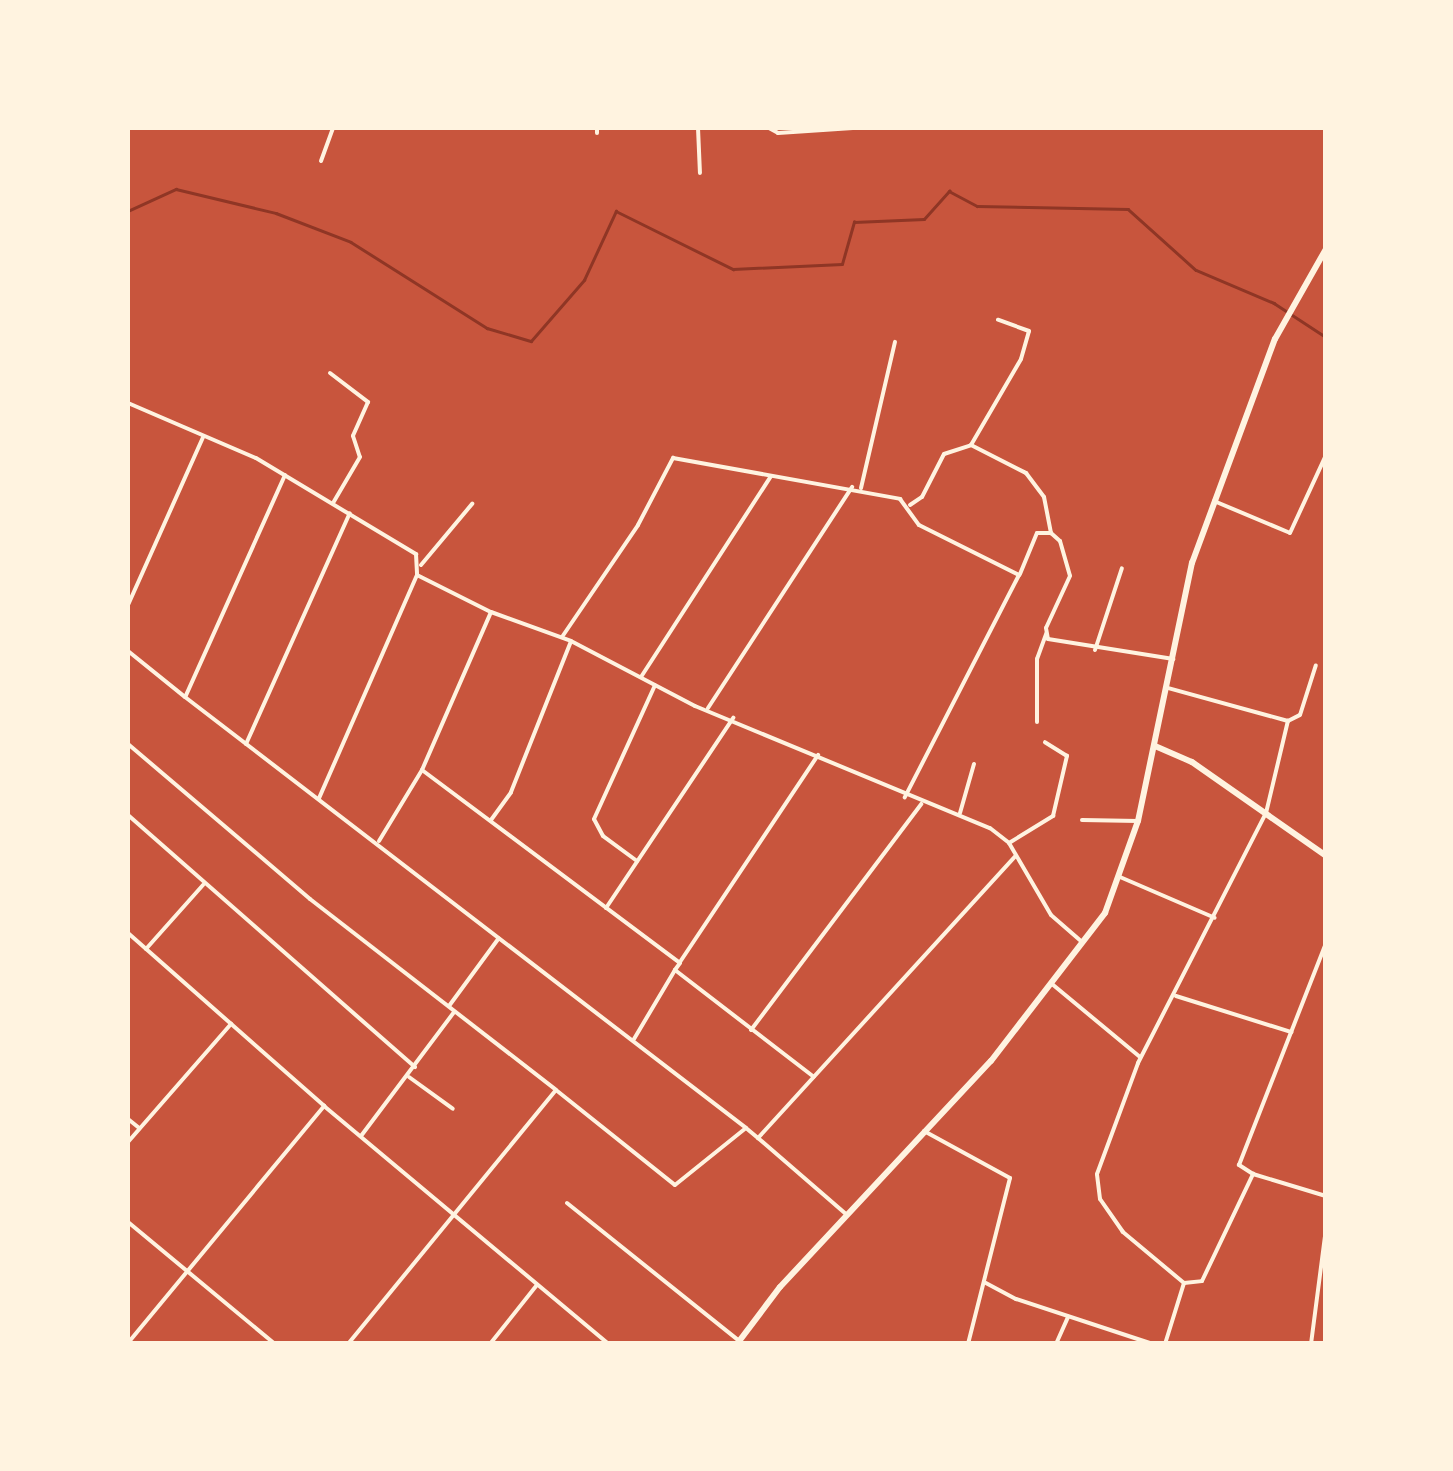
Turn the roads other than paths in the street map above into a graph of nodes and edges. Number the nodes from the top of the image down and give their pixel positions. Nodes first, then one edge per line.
1 (334, 128) edge
2 (698, 128) edge
3 (769, 128) edge
4 (853, 128) edge
5 (321, 161) dead end
6 (700, 174) dead end
7 (1326, 248) edge
8 (998, 320) dead end
9 (895, 342) dead end
10 (330, 373) dead end
11 (128, 403) edge
12 (203, 437) junction
13 (970, 445) junction
14 (1326, 455) edge
15 (285, 476) junction
16 (771, 476) junction
17 (852, 487) junction
18 (861, 488) junction
19 (1214, 501) junction
20 (333, 503) junction
21 (472, 504) dead end
22 (909, 506) junction
23 (350, 513) junction
24 (1051, 533) junction
25 (421, 564) junction
26 (1122, 568) dead end
27 (417, 575) junction
28 (1019, 575) junction
29 (128, 605) edge
30 (491, 612) junction
31 (1046, 634) junction
32 (562, 637) junction
33 (571, 640) junction
34 (1095, 650) junction
35 (128, 651) edge
36 (1173, 659) junction
37 (1316, 665) dead end
38 (641, 677) junction
39 (655, 686) junction
40 (1168, 688) junction
41 (185, 697) junction
42 (708, 708) junction
43 (733, 718) junction
44 (1288, 721) junction
45 (1037, 722) dead end
46 (1045, 742) dead end
47 (128, 744) edge
48 (246, 744) junction
49 (1156, 746) junction
50 (818, 755) junction
51 (974, 764) dead end
52 (422, 770) junction
53 (905, 796) junction
54 (319, 798) junction
55 (921, 804) junction
56 (960, 813) junction
57 (1266, 813) junction
58 (128, 815) edge
59 (491, 820) junction
60 (1082, 820) dead end
61 (1138, 821) junction
62 (378, 842) junction
63 (1009, 843) junction
64 (1324, 854) edge
65 (1015, 856) junction
66 (637, 860) junction
67 (1120, 877) junction
68 (203, 886) junction
69 (606, 908) junction
70 (1215, 918) junction
71 (128, 933) edge
72 (500, 936) junction
73 (1326, 943) edge
74 (1084, 944) junction
75 (146, 949) junction
76 (675, 970) junction
77 (1052, 984) junction
78 (1176, 996) junction
79 (448, 1006) junction
80 (455, 1011) junction
81 (232, 1024) junction
82 (752, 1030) junction
83 (1291, 1032) junction
84 (634, 1039) junction
85 (1141, 1058) junction
86 (416, 1067) junction
87 (410, 1077) junction
88 (814, 1077) junction
89 (556, 1090) junction
90 (324, 1106) junction
91 (453, 1109) dead end
92 (128, 1120) edge
93 (139, 1128) junction
94 (746, 1128) junction
95 (923, 1131) junction
96 (360, 1136) junction
97 (758, 1138) junction
98 (128, 1142) edge
99 (1253, 1174) junction
100 (1326, 1196) edge
101 (567, 1203) dead end
102 (847, 1214) junction
103 (457, 1216) junction
104 (128, 1222) edge
105 (1326, 1228) edge
106 (190, 1272) junction
107 (983, 1282) junction
108 (1184, 1283) junction
109 (538, 1284) junction
110 (1068, 1317) junction
111 (738, 1342) edge
112 (128, 1343) edge
113 (276, 1344) edge
114 (348, 1344) edge
115 (490, 1344) edge
116 (608, 1344) edge
117 (968, 1344) edge
118 (1056, 1344) edge
119 (1154, 1344) edge
120 (1166, 1344) edge
121 (1311, 1344) edge

1 - 5 street
2 - 6 street
3 - 4 street
7 - 19 main road
8 - 13 street
9 - 18 street
10 - 20 street
11 - 12 street
12 - 15 street
12 - 29 street
13 - 22 street
13 - 24 street
14 - 19 street
15 - 20 street
15 - 41 street
16 - 17 street
16 - 32 street
16 - 38 street
17 - 18 street
17 - 42 street
18 - 22 street
19 - 36 main road
20 - 23 street
21 - 25 street
22 - 28 street
23 - 25 street
23 - 48 street
24 - 28 street
24 - 31 street
25 - 27 street
26 - 34 street
27 - 30 street
27 - 54 street
28 - 53 street
30 - 32 street
30 - 52 street
31 - 34 street
31 - 45 street
32 - 33 street
33 - 38 street
33 - 59 street
34 - 36 street
35 - 41 street
36 - 40 main road
37 - 44 street
38 - 39 street
39 - 42 street
39 - 66 street
40 - 44 street
40 - 49 main road
41 - 48 street
42 - 43 street
43 - 50 street
43 - 66 street
44 - 57 street
46 - 63 street
47 - 79 street
48 - 54 street
49 - 57 main road
49 - 61 main road
50 - 53 street
50 - 76 street
51 - 56 street
52 - 59 street
52 - 62 street
53 - 55 street
54 - 62 street
55 - 56 street
55 - 82 street
56 - 63 street
57 - 64 main road
57 - 70 street
58 - 68 street
59 - 69 street
60 - 61 street
61 - 67 main road
62 - 72 street
63 - 65 street
65 - 74 street
65 - 88 street
66 - 69 street
67 - 70 street
67 - 74 main road
68 - 75 street
68 - 86 street
69 - 76 street
70 - 78 street
71 - 75 street
72 - 79 street
72 - 84 street
73 - 83 street
74 - 77 main road
75 - 81 street
76 - 82 street
76 - 84 street
77 - 85 street
77 - 95 main road
78 - 83 street
78 - 85 street
79 - 80 street
80 - 86 street
80 - 89 street
81 - 90 street
81 - 93 street
82 - 88 street
83 - 99 street
84 - 94 street
85 - 108 street
86 - 87 street
87 - 91 street
87 - 96 street
88 - 97 street
89 - 94 street
89 - 103 street
90 - 96 street
90 - 106 street
92 - 93 street
93 - 98 street
94 - 97 street
95 - 102 main road
95 - 107 street
96 - 103 street
97 - 102 street
99 - 100 street
99 - 108 street
101 - 111 street
102 - 111 main road
103 - 109 street
103 - 114 street
104 - 106 street
105 - 121 street
106 - 112 street
106 - 113 street
107 - 110 street
107 - 117 street
108 - 120 street
109 - 115 street
109 - 116 street
110 - 118 street
110 - 119 street

